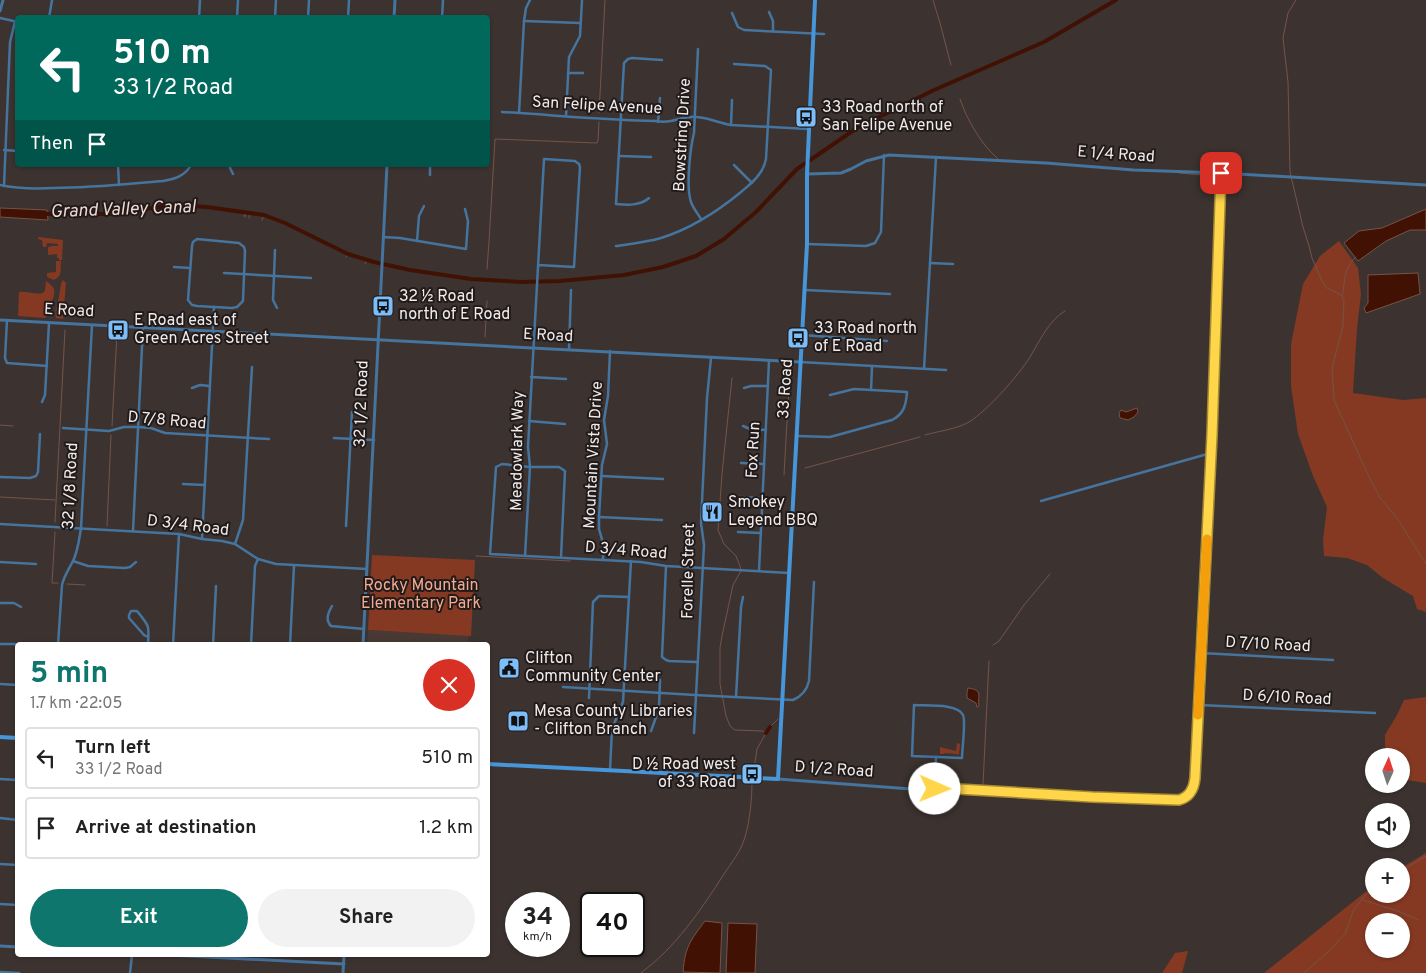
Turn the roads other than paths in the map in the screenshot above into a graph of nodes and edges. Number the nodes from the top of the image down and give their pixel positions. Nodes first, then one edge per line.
1 (3, 0) edge
2 (52, 0) edge
3 (200, 0) edge
4 (238, 0) edge
5 (276, 0) edge
6 (309, 0) edge
7 (349, 0) edge
8 (395, 0) edge
9 (443, 0) edge
10 (530, 0) edge
11 (582, 0) edge
12 (815, 0) edge
13 (0, 11) edge
14 (769, 12) dead end
15 (732, 13) dead end
16 (50, 15) edge
17 (199, 15) edge
18 (237, 15) edge
19 (275, 15) edge
20 (308, 15) edge
21 (348, 15) edge
22 (394, 15) edge
23 (442, 15) edge
24 (0, 18) edge
25 (524, 21) junction
26 (15, 22) edge
27 (581, 24) junction
28 (15, 25) edge
29 (774, 31) junction
30 (814, 34) junction
31 (824, 34) dead end
32 (698, 49) dead end
33 (662, 60) dead end
34 (734, 64) dead end
35 (568, 72) junction
36 (583, 73) dead end
37 (660, 98) dead end
38 (732, 100) dead end
39 (502, 112) dead end
40 (519, 113) junction
41 (566, 116) junction
42 (695, 116) junction
43 (621, 120) junction
44 (658, 122) junction
45 (731, 125) junction
46 (768, 128) junction
47 (809, 129) junction
48 (4, 150) junction
49 (15, 151) edge
50 (884, 155) junction
51 (619, 156) junction
52 (651, 157) dead end
53 (936, 157) junction
54 (734, 165) dead end
55 (118, 167) edge
56 (189, 167) edge
57 (230, 167) edge
58 (386, 167) edge
59 (430, 167) edge
60 (1221, 173) junction
61 (233, 174) dead end
62 (807, 174) junction
63 (430, 175) dead end
64 (752, 183) junction
65 (2, 185) edge
66 (119, 185) junction
67 (1426, 185) edge
68 (649, 198) dead end
69 (424, 206) dead end
70 (464, 210) dead end
71 (701, 219) junction
72 (383, 237) junction
73 (417, 241) junction
74 (807, 244) junction
75 (616, 246) dead end
76 (275, 250) dead end
77 (930, 263) junction
78 (953, 264) dead end
79 (538, 265) junction
80 (174, 267) dead end
81 (190, 268) junction
82 (224, 274) dead end
83 (244, 274) junction
84 (274, 276) junction
85 (311, 278) dead end
86 (572, 290) dead end
87 (804, 290) junction
88 (890, 294) dead end
89 (214, 307) junction
90 (277, 308) dead end
91 (0, 320) edge
92 (7, 320) junction
93 (49, 323) junction
94 (92, 325) junction
95 (143, 327) junction
96 (213, 331) junction
97 (802, 335) junction
98 (377, 340) junction
99 (887, 341) dead end
100 (533, 348) junction
101 (569, 350) junction
102 (610, 352) junction
103 (711, 358) junction
104 (770, 360) junction
105 (800, 362) junction
106 (47, 366) junction
107 (872, 366) junction
108 (252, 367) dead end
109 (924, 369) junction
110 (946, 370) dead end
111 (531, 377) junction
112 (566, 380) dead end
113 (210, 386) junction
114 (768, 386) junction
115 (192, 388) dead end
116 (744, 388) dead end
117 (871, 390) junction
118 (830, 396) dead end
119 (42, 402) dead end
120 (352, 412) dead end
121 (529, 421) junction
122 (565, 424) dead end
123 (743, 426) dead end
124 (138, 427) junction
125 (63, 428) dead end
126 (86, 430) junction
127 (766, 430) junction
128 (40, 434) dead end
129 (207, 436) junction
130 (795, 436) junction
131 (247, 437) junction
132 (334, 438) dead end
133 (269, 439) dead end
134 (351, 439) junction
135 (374, 440) junction
136 (1211, 453) junction
137 (741, 463) dead end
138 (765, 464) junction
139 (530, 467) junction
140 (0, 476) edge
141 (602, 476) junction
142 (663, 479) dead end
143 (183, 484) dead end
144 (204, 485) junction
145 (739, 497) dead end
146 (763, 498) junction
147 (1041, 501) dead end
148 (599, 517) junction
149 (662, 520) dead end
150 (0, 524) edge
151 (346, 526) dead end
152 (81, 528) junction
153 (133, 531) junction
154 (738, 532) dead end
155 (761, 533) junction
156 (179, 534) junction
157 (202, 539) junction
158 (234, 544) junction
159 (525, 556) junction
160 (561, 557) junction
161 (258, 558) junction
162 (603, 560) junction
163 (73, 561) junction
164 (0, 562) edge
165 (136, 562) dead end
166 (631, 562) junction
167 (36, 564) dead end
168 (294, 566) junction
169 (666, 566) junction
170 (702, 568) junction
171 (367, 569) junction
172 (759, 571) junction
173 (789, 573) junction
174 (814, 582) dead end
175 (216, 586) dead end
176 (629, 597) junction
177 (743, 597) dead end
178 (0, 602) edge
179 (332, 606) dead end
180 (21, 607) dead end
181 (364, 629) junction
182 (148, 637) junction
183 (58, 642) edge
184 (148, 642) edge
185 (173, 642) edge
186 (213, 642) edge
187 (251, 642) edge
188 (290, 642) edge
189 (363, 642) edge
190 (0, 644) edge
191 (15, 644) dead end
192 (1202, 653) junction
193 (1333, 660) dead end
194 (697, 662) junction
195 (660, 680) dead end
196 (0, 684) edge
197 (15, 685) edge
198 (564, 687) dead end
199 (588, 689) junction
200 (624, 691) junction
201 (660, 693) junction
202 (695, 695) junction
203 (736, 697) junction
204 (589, 698) dead end
205 (782, 699) junction
206 (1199, 705) junction
207 (1375, 713) dead end
208 (651, 731) dead end
209 (694, 733) dead end
210 (0, 737) edge
211 (15, 738) edge
212 (936, 757) junction
213 (490, 764) edge
214 (610, 770) junction
215 (0, 779) edge
216 (778, 779) junction
217 (15, 780) edge
218 (935, 789) junction
219 (0, 818) edge
220 (15, 820) edge
221 (0, 864) edge
222 (15, 864) edge
223 (0, 904) edge
224 (15, 905) edge
225 (0, 946) edge
226 (15, 947) edge
227 (132, 957) edge
228 (208, 957) edge
229 (344, 957) edge
230 (344, 964) junction
231 (0, 972) edge
232 (19, 973) edge
233 (130, 973) edge
234 (343, 973) edge

1 - 13 street
2 - 16 street
3 - 17 street
4 - 18 street
5 - 19 street
6 - 20 street
7 - 21 street
8 - 22 street
9 - 23 street
10 - 25 street
11 - 27 street
12 - 30 main road, 33 Road
14 - 29 street
15 - 29 street
24 - 26 street
25 - 27 street
25 - 40 street
27 - 35 street
28 - 48 street
29 - 30 street
30 - 31 street
30 - 47 main road, 33 Road
32 - 42 street, Bowstring Drive
33 - 43 street
34 - 46 street
35 - 36 street
35 - 41 street
37 - 44 street
38 - 45 street
39 - 40 street, San Felipe Avenue
40 - 41 street, San Felipe Avenue
41 - 43 street, San Felipe Avenue
42 - 44 street, San Felipe Avenue
42 - 45 street, San Felipe Avenue
42 - 71 street, Bowstring Drive
43 - 44 street, San Felipe Avenue
43 - 51 street
45 - 46 street, San Felipe Avenue
46 - 47 street, San Felipe Avenue
46 - 64 street
47 - 62 main road, 33 Road
48 - 49 street
48 - 65 street
50 - 53 street, E 1/4 Road
50 - 62 street, E 1/4 Road
50 - 74 street
51 - 52 street
51 - 68 street
53 - 60 street, E 1/4 Road
53 - 77 street
54 - 64 street
55 - 66 street
56 - 66 street
57 - 61 street
58 - 72 street, 32 1/2 Road
59 - 63 street
60 - 67 street, E 1/4 Road
60 - 136 street
62 - 74 main road, 33 Road
64 - 71 street
65 - 66 street
69 - 73 street
70 - 73 street
71 - 75 street
72 - 73 street
72 - 98 street, 32 1/2 Road
74 - 87 main road, 33 Road
76 - 84 street
77 - 78 street
77 - 109 street
79 - 79 street, Meadowlark Way
79 - 100 street, Meadowlark Way
80 - 81 street
81 - 83 street
81 - 89 street
82 - 83 street
83 - 84 street
83 - 89 street
84 - 85 street
84 - 90 street
86 - 101 street
87 - 88 street
87 - 97 main road, 33 Road
89 - 96 street
91 - 92 street, E Road
92 - 93 street, E Road
92 - 106 street
93 - 94 street, E Road
93 - 106 street
94 - 95 street, E Road
94 - 126 street, 32 1/8 Road
95 - 96 street, E Road
95 - 124 street
96 - 98 street, E Road
96 - 113 street
97 - 99 street
97 - 105 main road, 33 Road
98 - 100 street, E Road
98 - 135 street, 32 1/2 Road
100 - 101 street, E Road
100 - 111 street, Meadowlark Way
101 - 102 street, E Road
102 - 103 street, E Road
102 - 141 street, Mountain Vista Drive
103 - 104 street, E Road
103 - 170 street, Forelle Street
104 - 105 street, E Road
104 - 114 street, Fox Run
105 - 107 street, E Road
105 - 130 main road, 33 Road
106 - 119 street
107 - 109 street, E Road
107 - 117 street
108 - 131 street
109 - 110 street, E Road
111 - 112 street
111 - 121 street, Meadowlark Way
113 - 115 street
113 - 129 street
114 - 116 street
114 - 127 street, Fox Run
117 - 118 street
117 - 130 street
120 - 134 street
121 - 122 street
121 - 139 street, Meadowlark Way
123 - 127 street
124 - 126 street, D 7/8 Road
124 - 129 street, D 7/8 Road
124 - 153 street
125 - 126 street, D 7/8 Road
126 - 152 street, 32 1/8 Road
127 - 138 street, Fox Run
128 - 140 street
129 - 131 street, D 7/8 Road
129 - 144 street
130 - 173 main road, 33 Road
131 - 133 street, D 7/8 Road
131 - 158 street
132 - 134 street
134 - 135 street
134 - 151 street
135 - 171 street, 32 1/2 Road
136 - 147 street
136 - 192 street
137 - 138 street
138 - 146 street, Fox Run
139 - 159 street, Meadowlark Way
139 - 159 street, D 3/4 Road
139 - 160 street
141 - 142 street
141 - 148 street, Mountain Vista Drive
143 - 144 street
144 - 157 street
145 - 146 street
146 - 155 street, Fox Run
148 - 149 street
148 - 162 street, Mountain Vista Drive
150 - 152 street, D 3/4 Road
152 - 153 street, D 3/4 Road
152 - 163 street, 32 1/8 Road
153 - 156 street, D 3/4 Road
154 - 155 street
155 - 172 street, Fox Run
156 - 157 street, D 3/4 Road
156 - 185 street
157 - 158 street, D 3/4 Road
158 - 161 street, D 3/4 Road
159 - 160 street, D 3/4 Road
160 - 162 street, D 3/4 Road
161 - 168 street, D 3/4 Road
161 - 187 street
162 - 166 street, D 3/4 Road
163 - 165 street
163 - 183 street, 32 1/8 Road
164 - 167 street
166 - 169 street, D 3/4 Road
166 - 176 street
168 - 171 street, D 3/4 Road
168 - 188 street
169 - 170 street, D 3/4 Road
169 - 194 street
170 - 172 street, D 3/4 Road
170 - 194 street, Forelle Street
171 - 181 street, 32 1/2 Road
172 - 173 street, D 3/4 Road
173 - 205 main road, 33 Road
174 - 205 street
175 - 186 street
176 - 199 street
176 - 200 street
177 - 203 street
178 - 180 street
179 - 181 street
181 - 189 street, 32 1/2 Road
182 - 182 street
182 - 184 street
190 - 191 street
192 - 193 street, D 7/10 Road
192 - 206 street
194 - 202 street, Forelle Street
195 - 201 street
196 - 197 street
198 - 199 street
199 - 200 street
199 - 204 street
200 - 201 street
200 - 214 street
201 - 202 street
201 - 208 street
202 - 203 street
202 - 209 street, Forelle Street
203 - 205 street
205 - 216 main road, 33 Road
206 - 207 street, D 6/10 Road
206 - 218 street, D 1/2 Road
210 - 211 main road
212 - 212 street
212 - 218 street
213 - 214 main road, D 1/2 Road
214 - 216 main road, D 1/2 Road
215 - 217 street
216 - 218 street, D 1/2 Road
219 - 220 street
221 - 222 street
223 - 224 street
225 - 226 street
227 - 233 street
228 - 230 street
229 - 230 street
230 - 234 street
231 - 232 street

